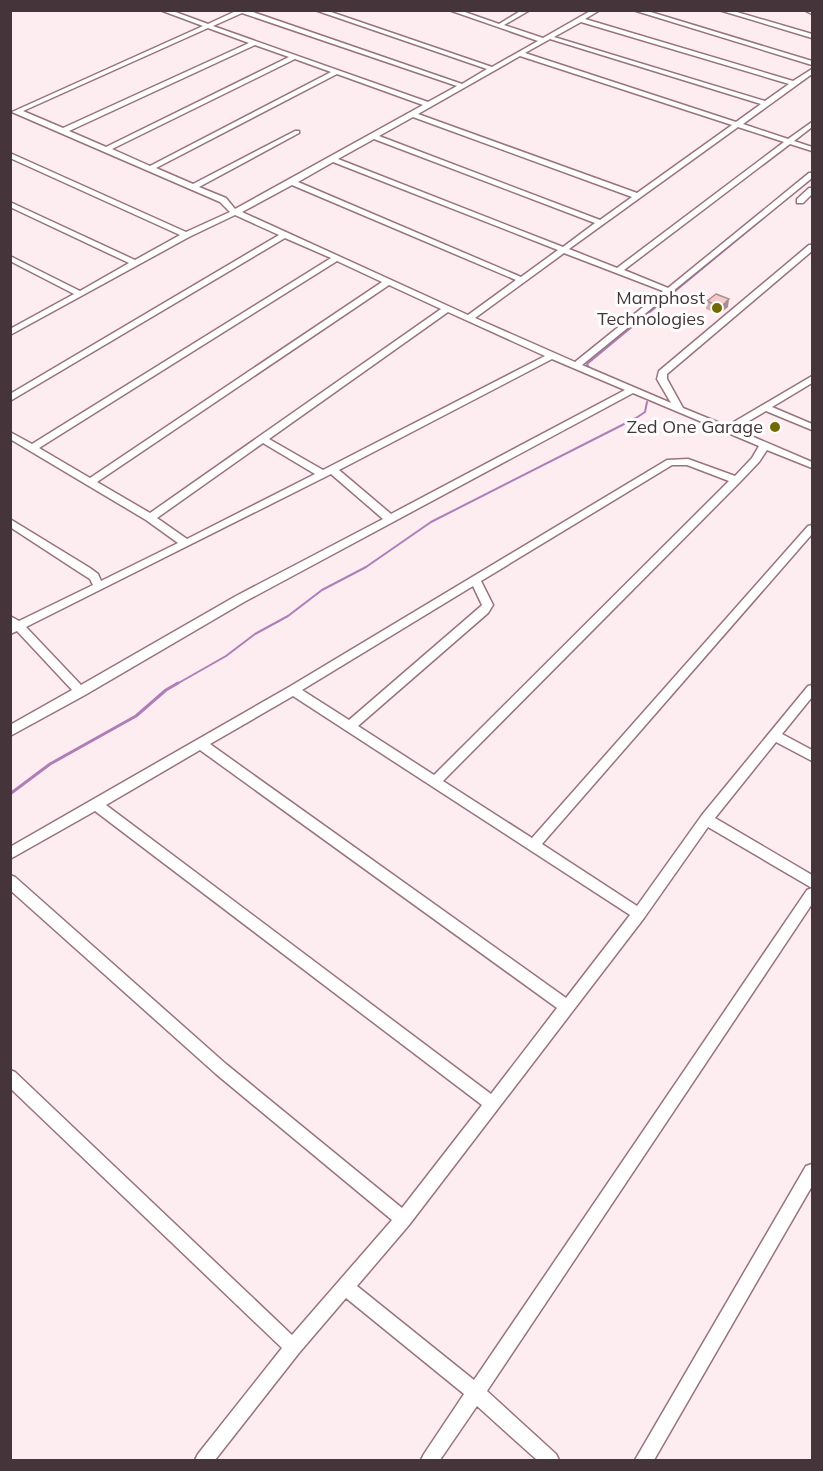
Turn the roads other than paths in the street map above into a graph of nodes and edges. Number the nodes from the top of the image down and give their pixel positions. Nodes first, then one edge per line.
1 (163, 10) edge
2 (318, 10) edge
3 (452, 10) edge
4 (527, 10) edge
5 (597, 10) edge
6 (636, 10) edge
7 (722, 10) edge
8 (807, 10) edge
9 (243, 11) edge
10 (813, 12) edge
11 (581, 20) junction
12 (499, 26) junction
13 (210, 27) junction
14 (813, 36) edge
15 (546, 39) junction
16 (254, 42) junction
17 (520, 54) junction
18 (294, 57) junction
19 (813, 63) edge
20 (493, 69) junction
21 (813, 71) edge
22 (337, 72) junction
23 (795, 84) junction
24 (462, 86) junction
25 (767, 104) junction
26 (429, 105) junction
27 (15, 112) edge
28 (412, 114) junction
29 (738, 124) junction
30 (813, 124) edge
31 (63, 131) junction
32 (297, 132) dead end
33 (373, 136) junction
34 (790, 141) junction
35 (813, 149) edge
36 (105, 150) junction
37 (10, 155) edge
38 (332, 159) junction
39 (149, 169) junction
40 (813, 175) edge
41 (291, 182) junction
42 (192, 188) junction
43 (813, 190) edge
44 (637, 196) junction
45 (800, 201) dead end
46 (10, 204) edge
47 (233, 211) junction
48 (601, 223) junction
49 (286, 234) junction
50 (186, 235) junction
51 (813, 247) edge
52 (565, 250) junction
53 (10, 258) edge
54 (337, 258) junction
55 (135, 263) junction
56 (618, 271) junction
57 (522, 280) junction
58 (389, 281) junction
59 (669, 291) junction
60 (80, 294) junction
61 (448, 308) junction
62 (470, 317) junction
63 (13, 329) edge
64 (552, 356) junction
65 (577, 365) junction
66 (810, 384) edge
67 (634, 389) junction
68 (10, 398) edge
69 (765, 407) junction
70 (679, 408) junction
71 (813, 427) edge
72 (728, 429) junction
73 (10, 435) edge
74 (261, 438) junction
75 (765, 444) junction
76 (32, 448) junction
77 (813, 465) edge
78 (327, 473) junction
79 (737, 480) junction
80 (91, 482) junction
81 (150, 518) junction
82 (391, 520) junction
83 (10, 522) edge
84 (813, 528) edge
85 (186, 543) junction
86 (474, 579) junction
87 (99, 587) junction
88 (13, 625) edge
89 (813, 689) edge
90 (293, 690) junction
91 (81, 692) junction
92 (350, 726) junction
93 (10, 731) edge
94 (774, 735) junction
95 (200, 743) junction
96 (813, 756) edge
97 (435, 781) junction
98 (97, 805) junction
99 (706, 819) junction
100 (533, 845) junction
101 (10, 854) edge
102 (10, 882) edge
103 (813, 882) edge
104 (813, 894) edge
105 (639, 914) junction
106 (567, 1007) junction
107 (10, 1077) edge
108 (492, 1104) junction
109 (813, 1172) edge
110 (404, 1219) junction
111 (345, 1287) junction
112 (293, 1347) junction
113 (476, 1394) junction
114 (204, 1461) edge
115 (430, 1461) edge
116 (550, 1461) edge
117 (644, 1461) edge

1 - 13 street
2 - 20 street
3 - 12 street
4 - 12 street
5 - 11 street
6 - 19 street
7 - 14 street
8 - 10 street
9 - 13 street
9 - 24 street
11 - 15 street
11 - 23 street
12 - 15 street
13 - 16 street
13 - 27 street
15 - 17 street
15 - 25 street
16 - 18 street
16 - 31 street
17 - 20 street
17 - 29 street
18 - 22 street
18 - 36 street
20 - 24 street
21 - 23 street
22 - 26 street
22 - 39 street
23 - 25 street
24 - 26 street
25 - 29 street
26 - 28 street
27 - 31 street
28 - 33 street
28 - 44 street
29 - 34 street
29 - 44 street
30 - 34 street
31 - 36 street
32 - 42 street
33 - 38 street
33 - 48 street
34 - 35 street
34 - 56 street
36 - 39 street
37 - 50 street
38 - 41 street
38 - 52 street
39 - 42 street
40 - 59 street
41 - 47 street
41 - 57 street
42 - 47 street
43 - 45 street
44 - 48 street
46 - 55 street
47 - 49 street
47 - 50 street
48 - 52 street
49 - 54 street
49 - 68 street
50 - 55 street
51 - 70 street
52 - 56 street
52 - 57 street
53 - 60 street
54 - 58 street
54 - 76 street
55 - 60 street
56 - 59 street
57 - 62 street
58 - 61 street
58 - 80 street
59 - 65 street
60 - 63 street
61 - 62 street
61 - 74 street
62 - 64 street
64 - 65 street
64 - 78 street
65 - 67 street
66 - 69 street
67 - 70 street
67 - 82 street
69 - 71 street
69 - 72 street
70 - 72 street
72 - 75 street
73 - 76 street
74 - 78 street
74 - 81 street
75 - 77 street
75 - 79 street
76 - 80 street
78 - 82 street
78 - 85 street
79 - 86 street
79 - 97 street
80 - 81 street
81 - 85 street
82 - 91 street
83 - 87 street
84 - 100 street
85 - 87 street
86 - 90 street
86 - 92 street
87 - 88 street
88 - 91 street
89 - 94 street
90 - 92 street
90 - 95 street
91 - 93 street
92 - 97 street
94 - 96 street
94 - 99 street
95 - 98 street
95 - 106 street
97 - 100 street
98 - 101 street
98 - 108 street
99 - 103 street
99 - 105 street
100 - 105 street
102 - 110 street
104 - 113 street
105 - 106 street
106 - 108 street
107 - 112 street
108 - 110 street
109 - 117 street
110 - 111 street
111 - 112 street
111 - 113 street
112 - 114 street
113 - 115 street
113 - 116 street

